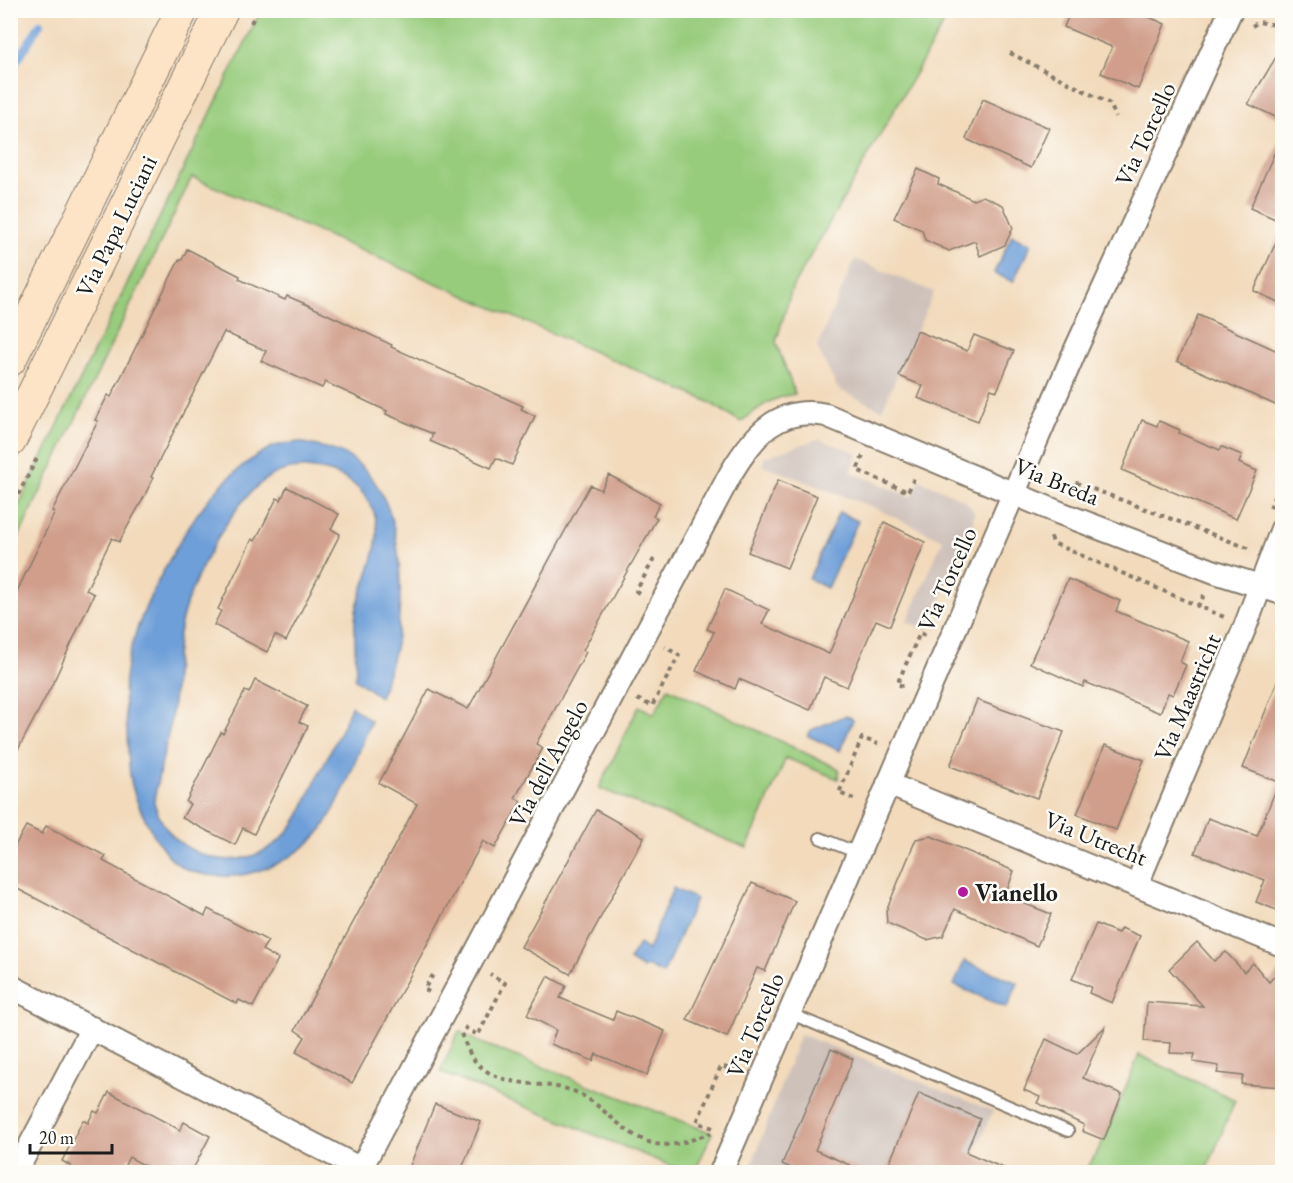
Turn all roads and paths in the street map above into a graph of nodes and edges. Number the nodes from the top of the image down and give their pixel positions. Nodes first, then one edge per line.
1 (182, 10) edge
2 (222, 10) edge
3 (1231, 10) edge
4 (1010, 53) dead end
5 (1116, 117) dead end
6 (10, 360) edge
7 (813, 413) joint
8 (10, 441) edge
9 (1282, 475) edge
10 (1014, 493) junction
11 (1063, 504) junction
12 (1274, 532) edge
13 (1272, 590) edge
14 (1198, 606) dead end
15 (888, 784) junction
16 (820, 838) dead end
17 (858, 853) junction
18 (1137, 884) junction
19 (1282, 945) edge
20 (491, 964) dead end
21 (10, 986) edge
22 (789, 1013) junction
23 (459, 1024) dead end
24 (92, 1028) junction
25 (459, 1031) dead end
26 (1068, 1131) dead end
27 (712, 1133) dead end
28 (360, 1171) edge
29 (16, 1173) edge
30 (721, 1173) edge

1 - 6 main road, Via Papa Luciani
2 - 8 main road, Via Papa Luciani
3 - 10 street, Via Torcello
4 - 5 path
7 - 10 street, Via Breda
7 - 28 street, Via dell'Angelo
9 - 12 path
10 - 11 street, Via Breda
10 - 15 street, Via Torcello
11 - 12 path
11 - 13 street, Via Breda
11 - 14 path
12 - 13 street, Via Maastricht
13 - 18 street, Via Maastricht
15 - 17 street, Via Torcello
15 - 18 street, Via Utrecht
16 - 17 lane
17 - 22 street, Via Torcello
18 - 19 street, Via Utrecht
20 - 23 path
21 - 24 street
22 - 26 lane
22 - 30 street, Via Torcello
24 - 28 street
24 - 29 street
25 - 27 path

